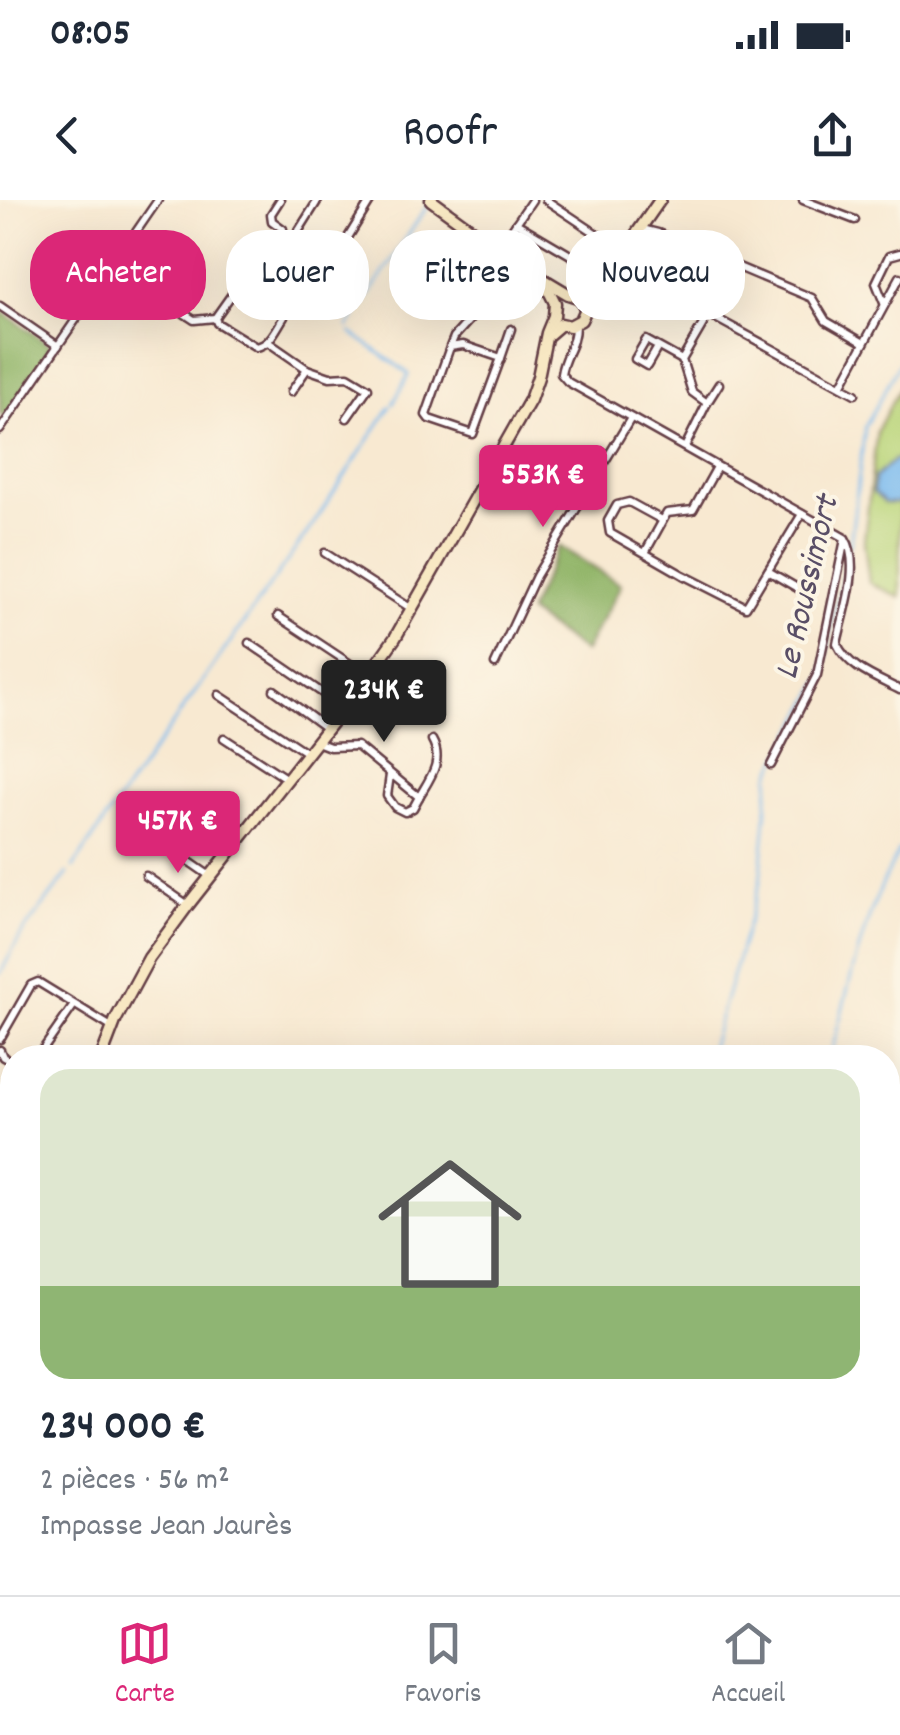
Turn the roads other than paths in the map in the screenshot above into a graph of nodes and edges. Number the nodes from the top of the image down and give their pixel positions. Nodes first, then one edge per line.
1 (158, 200) edge
2 (280, 200) edge
3 (318, 200) edge
4 (372, 200) edge
5 (431, 200) edge
6 (532, 200) edge
7 (546, 200) edge
8 (803, 200) edge
9 (656, 201) edge
10 (649, 218) junction
11 (855, 220) dead end
12 (516, 224) junction
13 (284, 229) dead end
14 (642, 229) joint
15 (137, 230) edge
16 (299, 230) edge
17 (353, 230) edge
18 (472, 230) edge
19 (512, 230) edge
20 (592, 230) edge
21 (646, 230) edge
22 (656, 230) edge
23 (566, 253) edge
24 (900, 253) edge
25 (745, 270) edge
26 (900, 277) edge
27 (546, 285) edge
28 (566, 297) edge
29 (226, 302) edge
30 (555, 302) junction
31 (884, 304) junction
32 (0, 306) edge
33 (215, 318) junction
34 (206, 319) edge
35 (76, 320) edge
36 (282, 320) edge
37 (469, 320) edge
38 (558, 320) junction
39 (582, 320) edge
40 (702, 320) edge
41 (719, 320) edge
42 (575, 325) junction
43 (511, 329) dead end
44 (459, 331) junction
45 (268, 342) junction
46 (864, 343) junction
47 (58, 346) junction
48 (463, 346) junction
49 (450, 347) junction
50 (658, 347) dead end
51 (500, 358) junction
52 (682, 360) junction
53 (308, 368) junction
54 (720, 384) dead end
55 (841, 386) junction
56 (292, 392) dead end
57 (855, 394) dead end
58 (707, 403) junction
59 (347, 418) dead end
60 (631, 418) junction
61 (0, 430) edge
62 (685, 446) junction
63 (717, 467) junction
64 (802, 514) junction
65 (662, 520) junction
66 (845, 538) junction
67 (646, 552) junction
68 (325, 553) dead end
69 (768, 570) junction
70 (799, 589) dead end
71 (413, 610) junction
72 (278, 616) dead end
73 (249, 643) dead end
74 (495, 664) dead end
75 (368, 676) junction
76 (274, 690) dead end
77 (900, 690) edge
78 (220, 695) dead end
79 (344, 708) junction
80 (327, 728) junction
81 (224, 738) dead end
82 (432, 740) dead end
83 (317, 742) junction
84 (308, 754) junction
85 (771, 765) dead end
86 (390, 776) junction
87 (288, 779) junction
88 (419, 797) junction
89 (139, 827) dead end
90 (146, 876) dead end
91 (210, 876) junction
92 (188, 905) junction
93 (74, 1006) junction
94 (112, 1028) junction
95 (0, 1039) edge
96 (46, 1045) edge
97 (105, 1045) edge

1 - 15 street
2 - 13 street
3 - 16 street
4 - 17 street
5 - 18 main road
6 - 12 street
7 - 20 street
8 - 11 street
9 - 10 main road
10 - 14 main road
10 - 22 street
12 - 19 street
12 - 23 street
14 - 21 street
24 - 31 street
25 - 46 street
26 - 31 street
27 - 30 main road
28 - 30 main road
29 - 33 street
30 - 38 main road
31 - 46 street
32 - 47 street
33 - 34 street
33 - 45 street
35 - 47 street
36 - 45 street
37 - 44 street
38 - 42 main road
38 - 71 main road
39 - 42 main road
40 - 52 street
41 - 55 street
42 - 60 street
43 - 51 street
44 - 48 street
44 - 49 street
45 - 53 street
46 - 55 street
47 - 61 street
48 - 49 street
48 - 51 street
49 - 51 street
50 - 52 street
52 - 58 street
53 - 56 street
53 - 59 street
54 - 58 street
55 - 57 street
58 - 62 street
60 - 62 street
60 - 74 street
62 - 63 street
63 - 64 street
63 - 65 street
64 - 66 street
64 - 69 street
65 - 67 street
65 - 67 street
66 - 77 street
66 - 85 street
67 - 69 street
68 - 71 street
69 - 70 street
71 - 75 main road
72 - 75 street
73 - 79 street
75 - 79 main road
76 - 80 street
78 - 84 street
79 - 80 main road
80 - 83 main road
81 - 87 street
82 - 88 street
83 - 84 main road
83 - 86 street
84 - 87 main road
86 - 88 street
86 - 88 street
87 - 91 main road
89 - 91 street
90 - 92 street
91 - 92 main road
92 - 94 main road
93 - 94 street
93 - 95 street
93 - 96 street
94 - 97 main road

